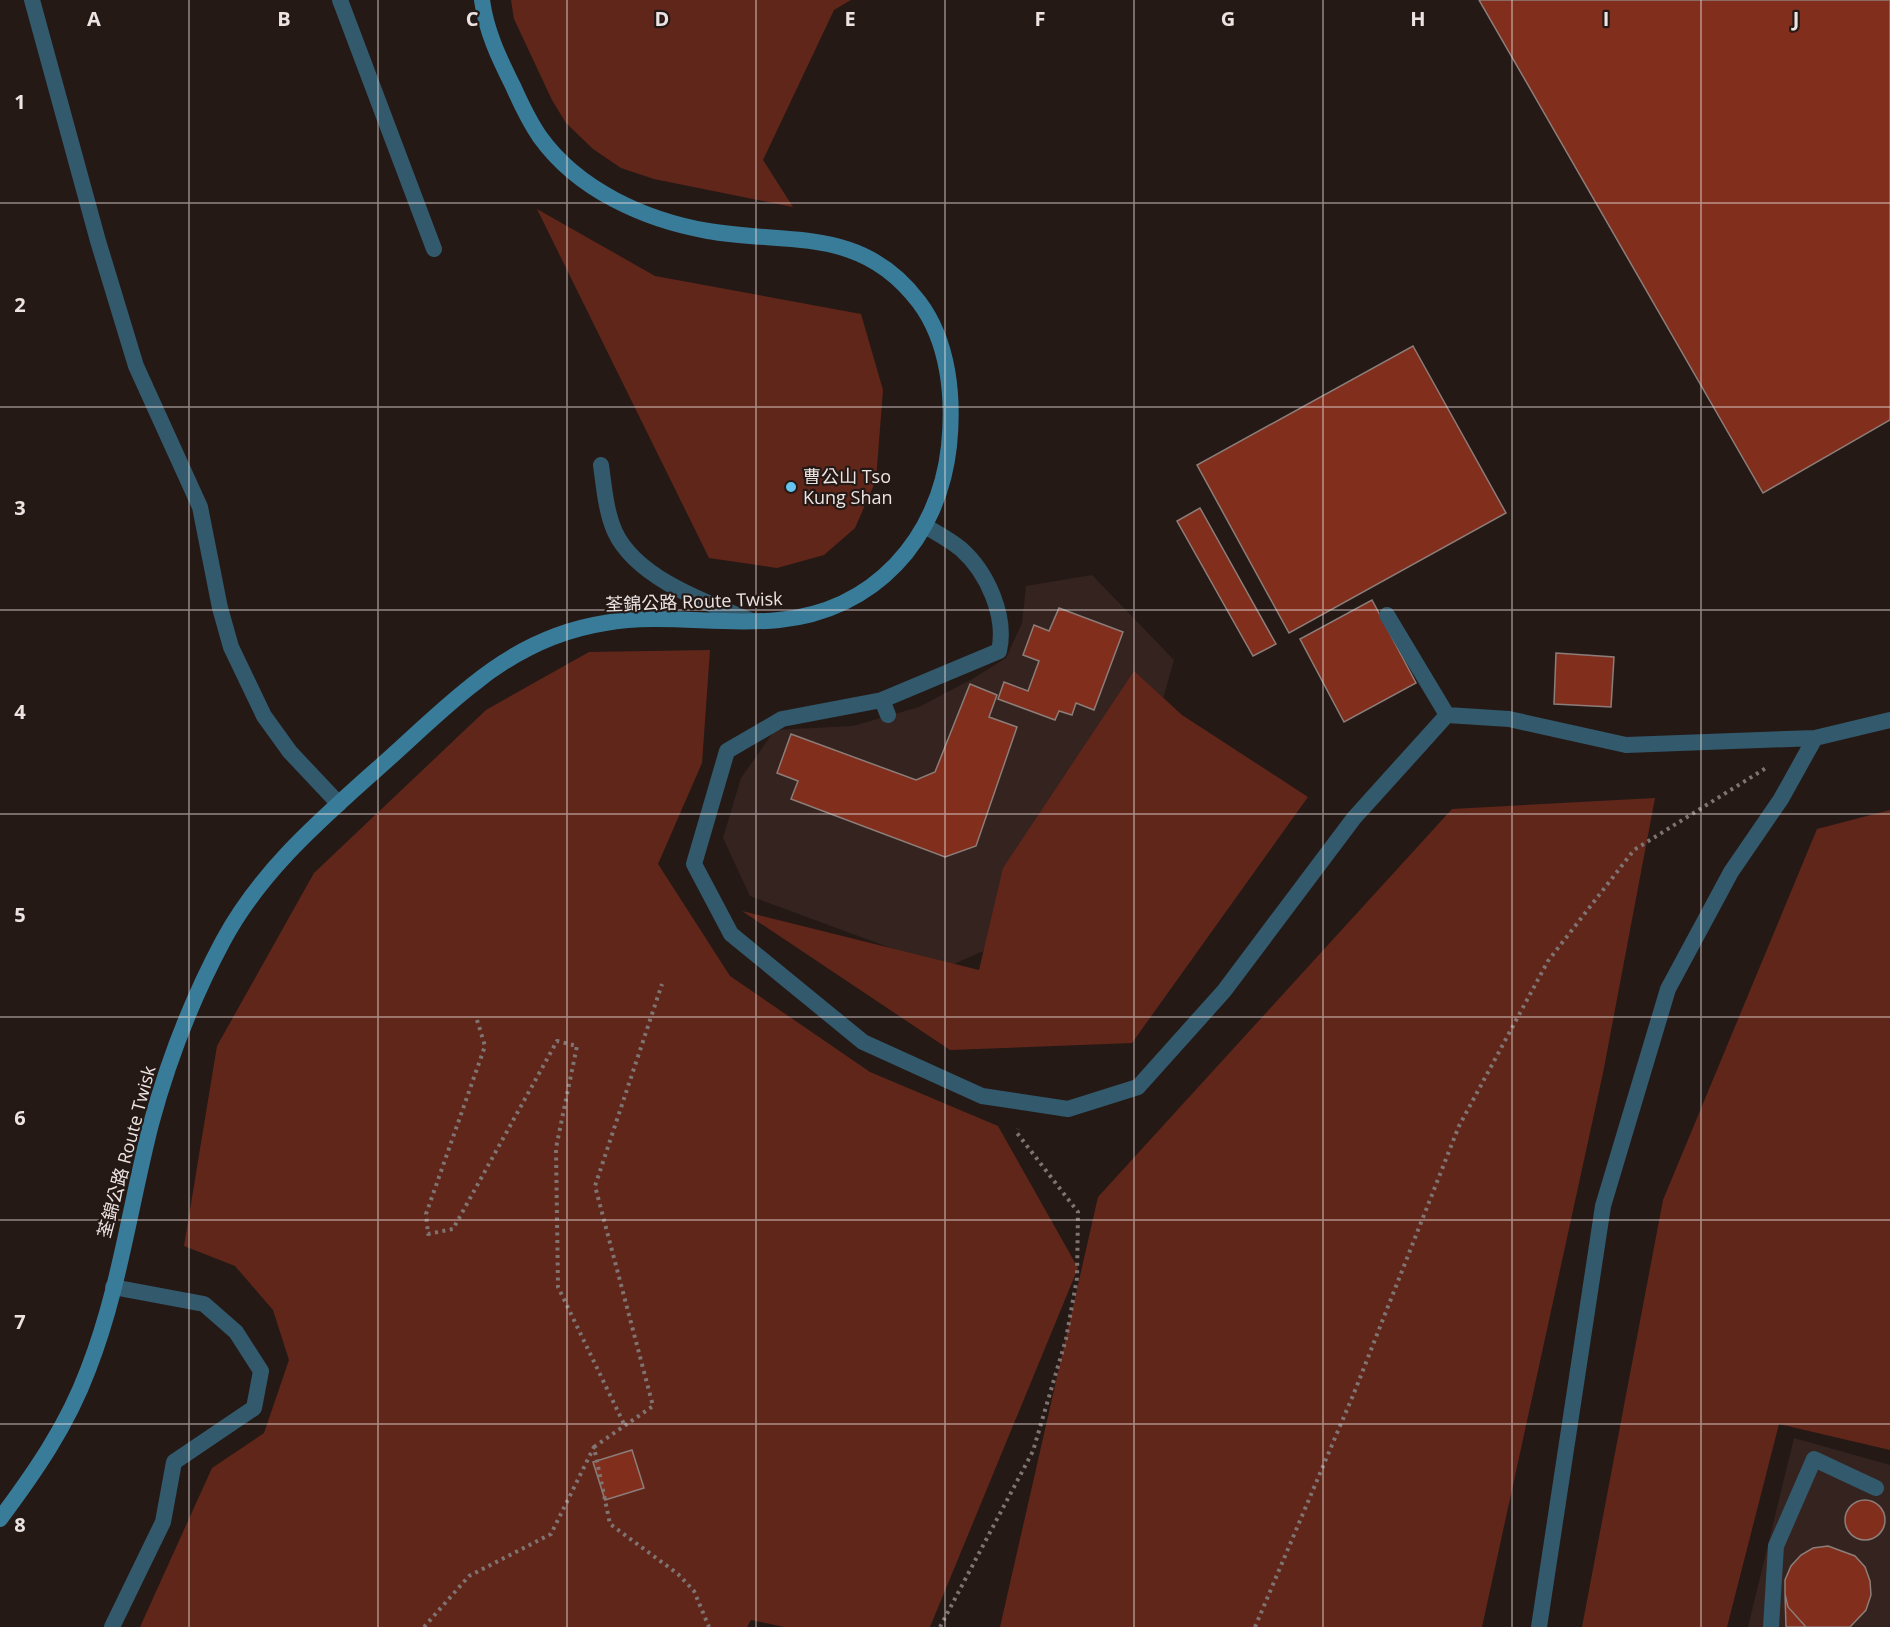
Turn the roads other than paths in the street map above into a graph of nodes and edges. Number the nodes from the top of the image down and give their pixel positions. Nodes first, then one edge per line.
1 (32, 0) edge
2 (340, 0) edge
3 (482, 0) edge
4 (434, 249) dead end
5 (601, 465) dead end
6 (925, 526) junction
7 (1388, 615) dead end
8 (752, 621) junction
9 (1447, 715) junction
10 (1890, 720) edge
11 (1815, 738) junction
12 (339, 804) junction
13 (113, 1287) junction
14 (1876, 1488) dead end
15 (0, 1519) edge
16 (112, 1627) edge
17 (1539, 1627) edge
18 (1771, 1627) edge

1 - 12 lane
2 - 4 lane
3 - 6 main road, 荃錦公路 Route Twisk
5 - 8 lane
6 - 8 main road, 荃錦公路 Route Twisk
6 - 9 lane
7 - 9 lane
8 - 12 main road, 荃錦公路 Route Twisk
9 - 11 lane
10 - 11 lane
11 - 17 lane
12 - 13 main road, 荃錦公路 Route Twisk
13 - 15 main road, 荃錦公路 Route Twisk
13 - 16 lane
14 - 18 lane

